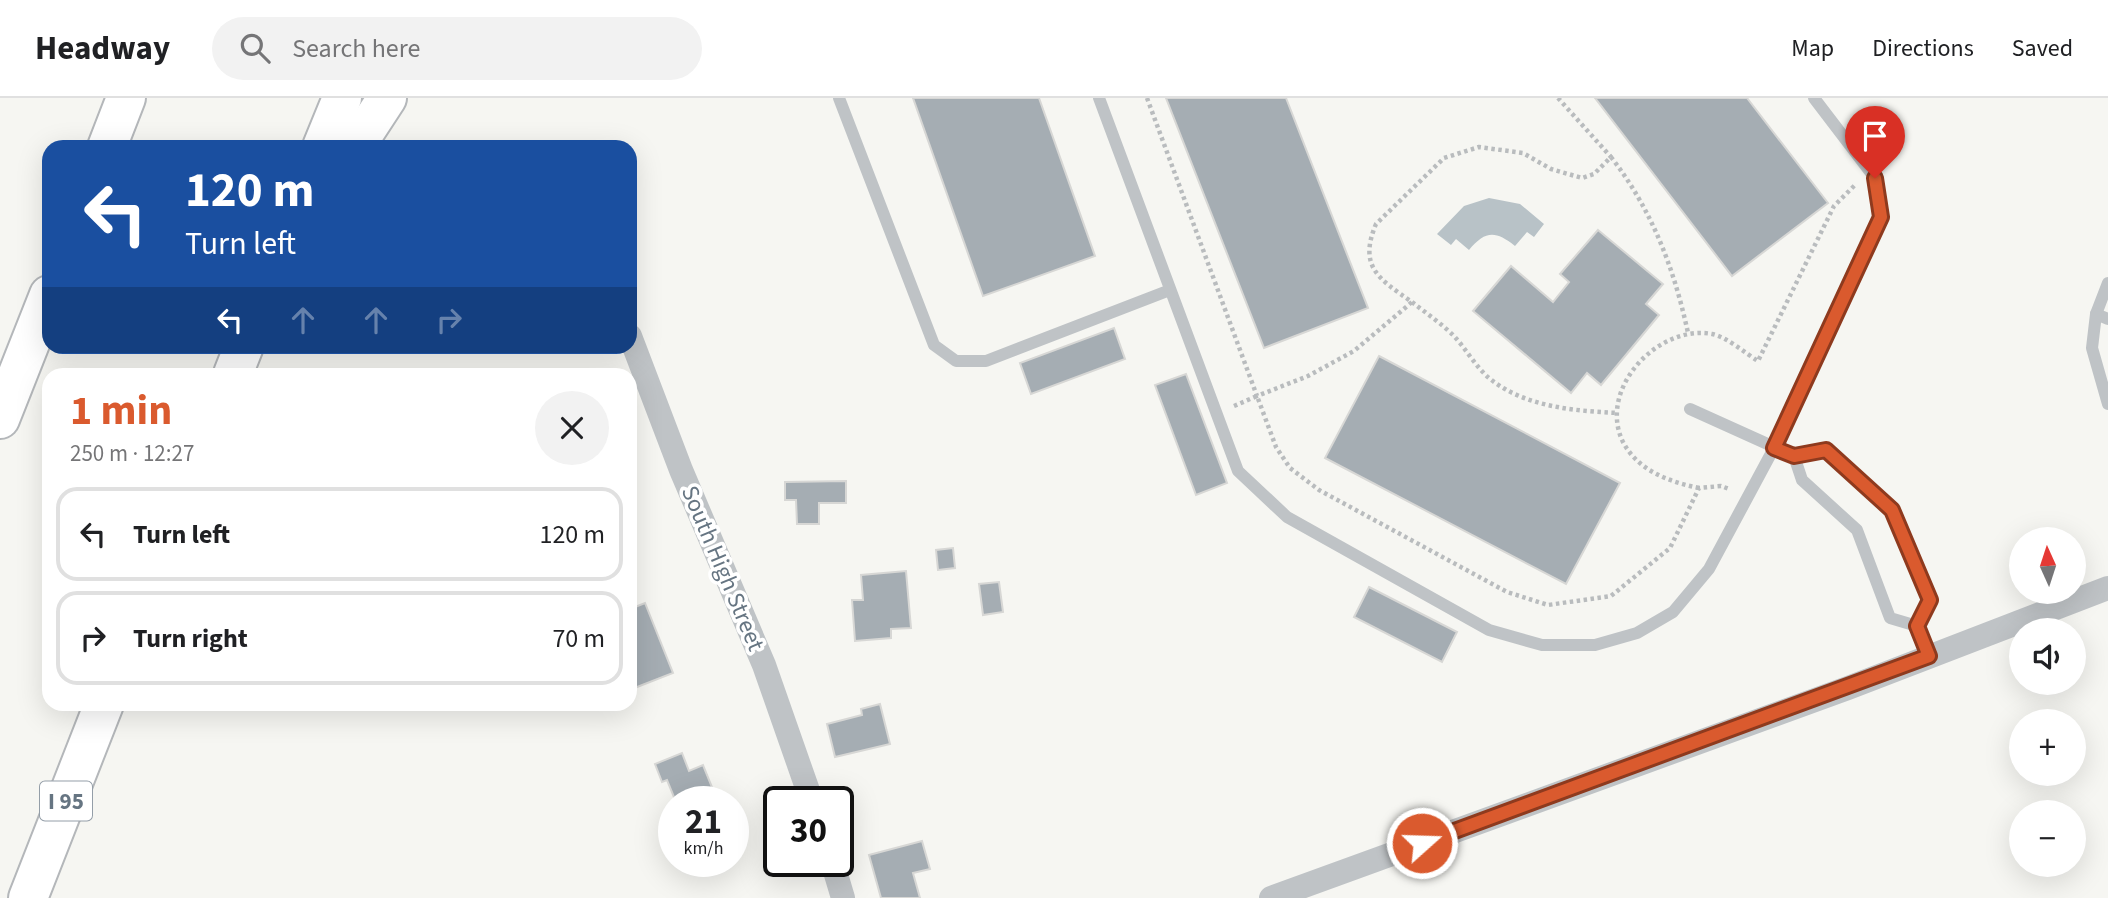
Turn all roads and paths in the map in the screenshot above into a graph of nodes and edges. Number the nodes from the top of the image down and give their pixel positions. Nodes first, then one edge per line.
1 (126, 98) edge
2 (342, 98) edge
3 (387, 98) edge
4 (839, 98) edge
5 (1099, 98) edge
6 (1147, 98) edge
7 (1558, 98) edge
8 (1814, 98) edge
9 (110, 140) edge
10 (325, 140) edge
11 (360, 140) edge
12 (1611, 157) junction
13 (1875, 178) junction
14 (2108, 283) edge
15 (1170, 290) junction
16 (1412, 302) junction
17 (42, 313) edge
18 (2102, 317) edge
19 (1688, 333) junction
20 (637, 354) edge
21 (1257, 396) junction
22 (2108, 404) edge
23 (1690, 409) dead end
24 (1217, 412) junction
25 (1618, 413) junction
26 (0, 419) edge
27 (1774, 448) junction
28 (1794, 456) junction
29 (1699, 488) junction
30 (1748, 496) junction
31 (2108, 588) edge
32 (1917, 626) junction
33 (1929, 656) junction
34 (101, 711) edge
35 (806, 786) edge
36 (837, 877) edge
37 (28, 898) edge
38 (843, 898) edge
39 (1271, 898) edge

1 - 9 highway
2 - 10 highway
3 - 11 highway
4 - 15 lane
5 - 15 lane
6 - 21 path
7 - 12 path
8 - 13 lane
12 - 16 path
12 - 19 path
13 - 19 path
13 - 27 lane
14 - 18 lane
15 - 24 lane
16 - 21 path
16 - 25 path
17 - 26 highway
18 - 22 lane
19 - 25 path
20 - 35 street, South High Street
21 - 24 path
21 - 29 path
23 - 27 lane
24 - 30 lane
25 - 29 path
27 - 28 lane
27 - 30 lane
28 - 32 lane
28 - 32 lane
29 - 30 path
31 - 33 street
32 - 33 lane
33 - 39 street
34 - 37 highway, I 95
36 - 38 street

